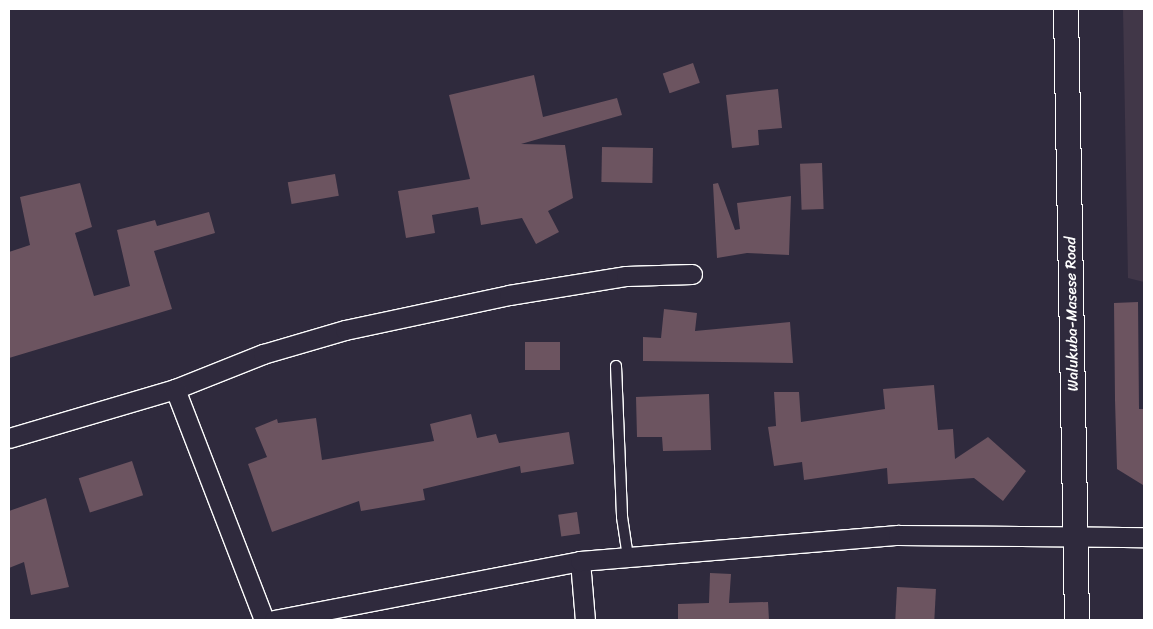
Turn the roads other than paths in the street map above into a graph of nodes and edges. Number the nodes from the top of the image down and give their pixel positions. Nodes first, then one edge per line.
1 (1066, 9) edge
2 (692, 274) dead end
3 (616, 366) dead end
4 (175, 389) junction
5 (9, 438) edge
6 (1144, 537) edge
7 (1077, 538) junction
8 (628, 557) junction
9 (580, 561) junction
10 (264, 620) edge
11 (274, 620) edge
12 (585, 620) edge
13 (1077, 620) edge

1 - 7 street, Walukuba-Masese Road
2 - 4 street
3 - 8 lane
4 - 5 street
4 - 10 street
6 - 7 street
7 - 8 street
7 - 13 street, Walukuba-Masese Road
8 - 9 street
9 - 11 street
9 - 12 street

